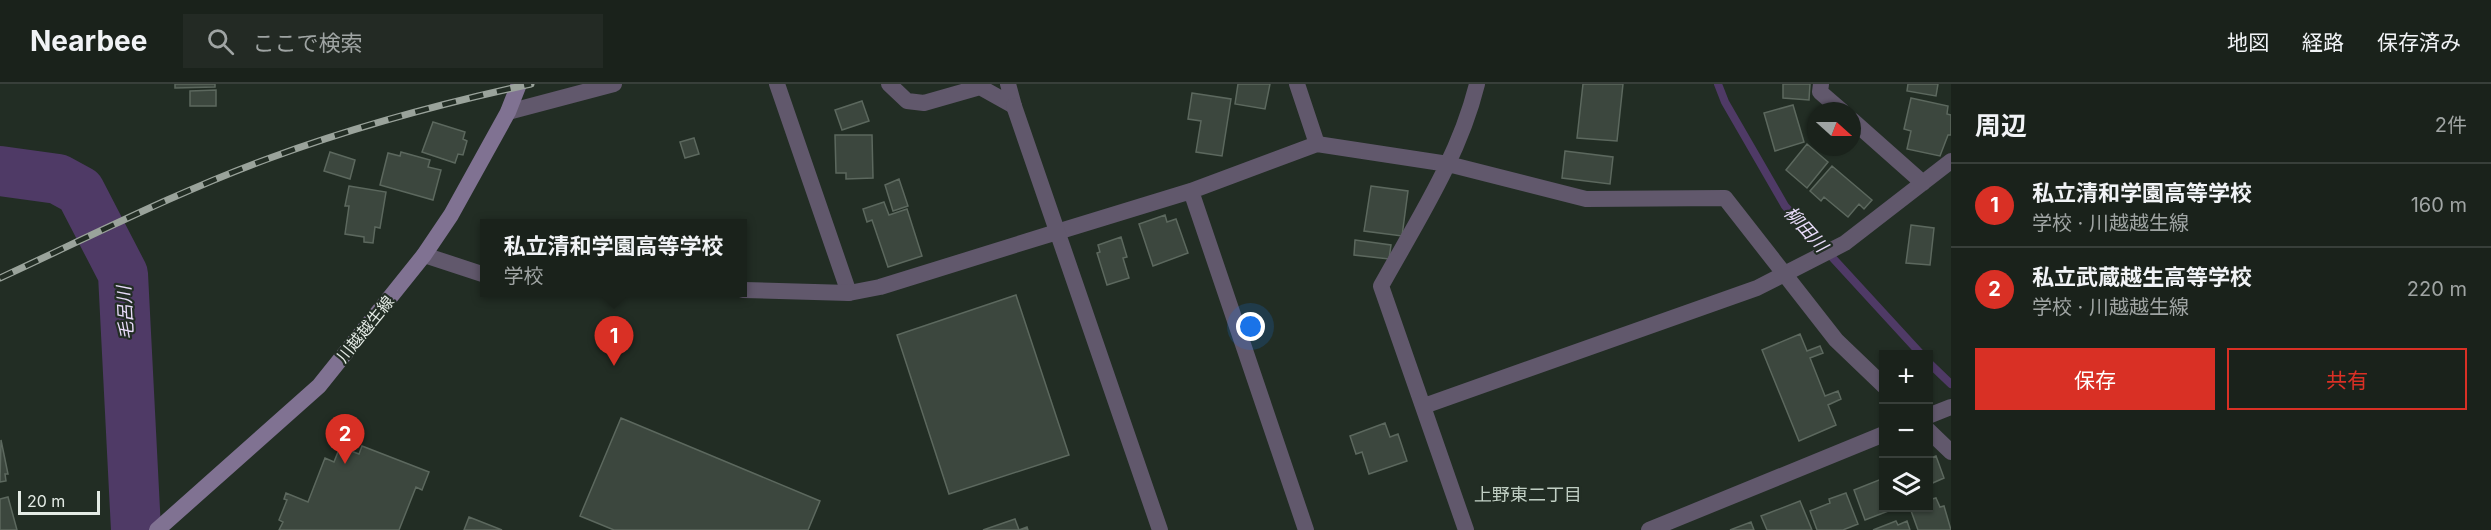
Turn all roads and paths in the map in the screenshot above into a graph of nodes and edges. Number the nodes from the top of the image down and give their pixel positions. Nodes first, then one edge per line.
1 (519, 84) edge
2 (614, 84) edge
3 (777, 84) edge
4 (889, 84) edge
5 (1008, 84) edge
6 (1297, 84) edge
7 (1477, 84) edge
8 (1821, 84) edge
9 (982, 86) edge
10 (1832, 102) edge
11 (1014, 106) junction
12 (508, 112) junction
13 (1861, 128) edge
14 (1317, 144) junction
15 (1951, 161) edge
16 (1448, 164) junction
17 (1923, 183) junction
18 (1191, 191) junction
19 (1057, 232) junction
20 (424, 255) junction
21 (480, 273) edge
22 (1784, 274) junction
23 (747, 290) edge
24 (849, 292) junction
25 (1879, 381) edge
26 (1424, 406) junction
27 (1933, 434) edge
28 (1879, 436) edge
29 (1951, 452) edge
30 (157, 530) edge
31 (1160, 530) edge
32 (1306, 530) edge
33 (1466, 530) edge
34 (1649, 530) edge

1 - 12 main road, 川越越生線
2 - 12 street
3 - 24 street
4 - 9 street
5 - 11 street
6 - 14 street
7 - 16 street
8 - 10 street
9 - 11 street
11 - 19 street
12 - 20 main road, 川越越生線
13 - 17 street
14 - 16 street
14 - 18 street
15 - 17 street
16 - 22 street
16 - 26 street
17 - 22 street
18 - 19 street
18 - 32 street
19 - 24 street
19 - 31 street
20 - 21 street
20 - 30 main road, 川越越生線
22 - 25 street
22 - 26 street
23 - 24 street
26 - 33 street
27 - 29 street
28 - 34 street

